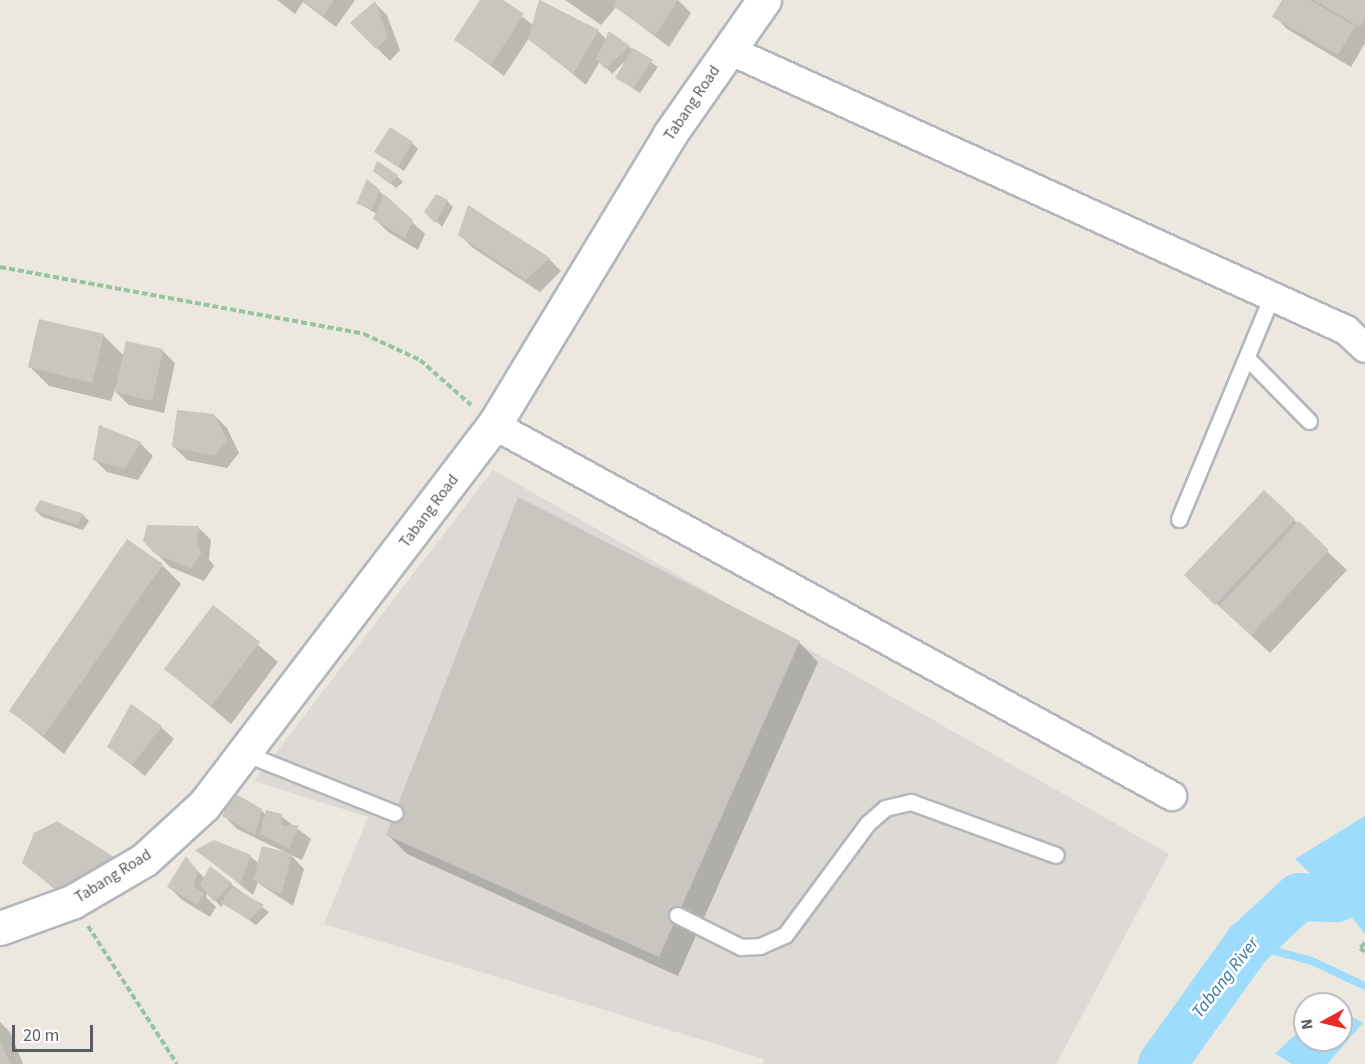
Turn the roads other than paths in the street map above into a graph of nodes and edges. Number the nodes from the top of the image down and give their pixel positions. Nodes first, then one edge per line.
1 (764, 0) edge
2 (729, 50) junction
3 (1272, 296) junction
4 (1365, 348) edge
5 (1248, 359) junction
6 (1309, 421) dead end
7 (494, 425) junction
8 (1179, 519) dead end
9 (244, 753) junction
10 (1172, 796) dead end
11 (395, 813) dead end
12 (1056, 855) dead end
13 (677, 915) dead end
14 (0, 928) edge

1 - 2 main road, Tabang Road
2 - 3 street
2 - 7 main road, Tabang Road
3 - 4 street
3 - 5 lane
5 - 6 lane
5 - 8 lane
7 - 9 main road, Tabang Road
7 - 10 street
9 - 11 lane
9 - 14 main road, Tabang Road
12 - 13 lane

